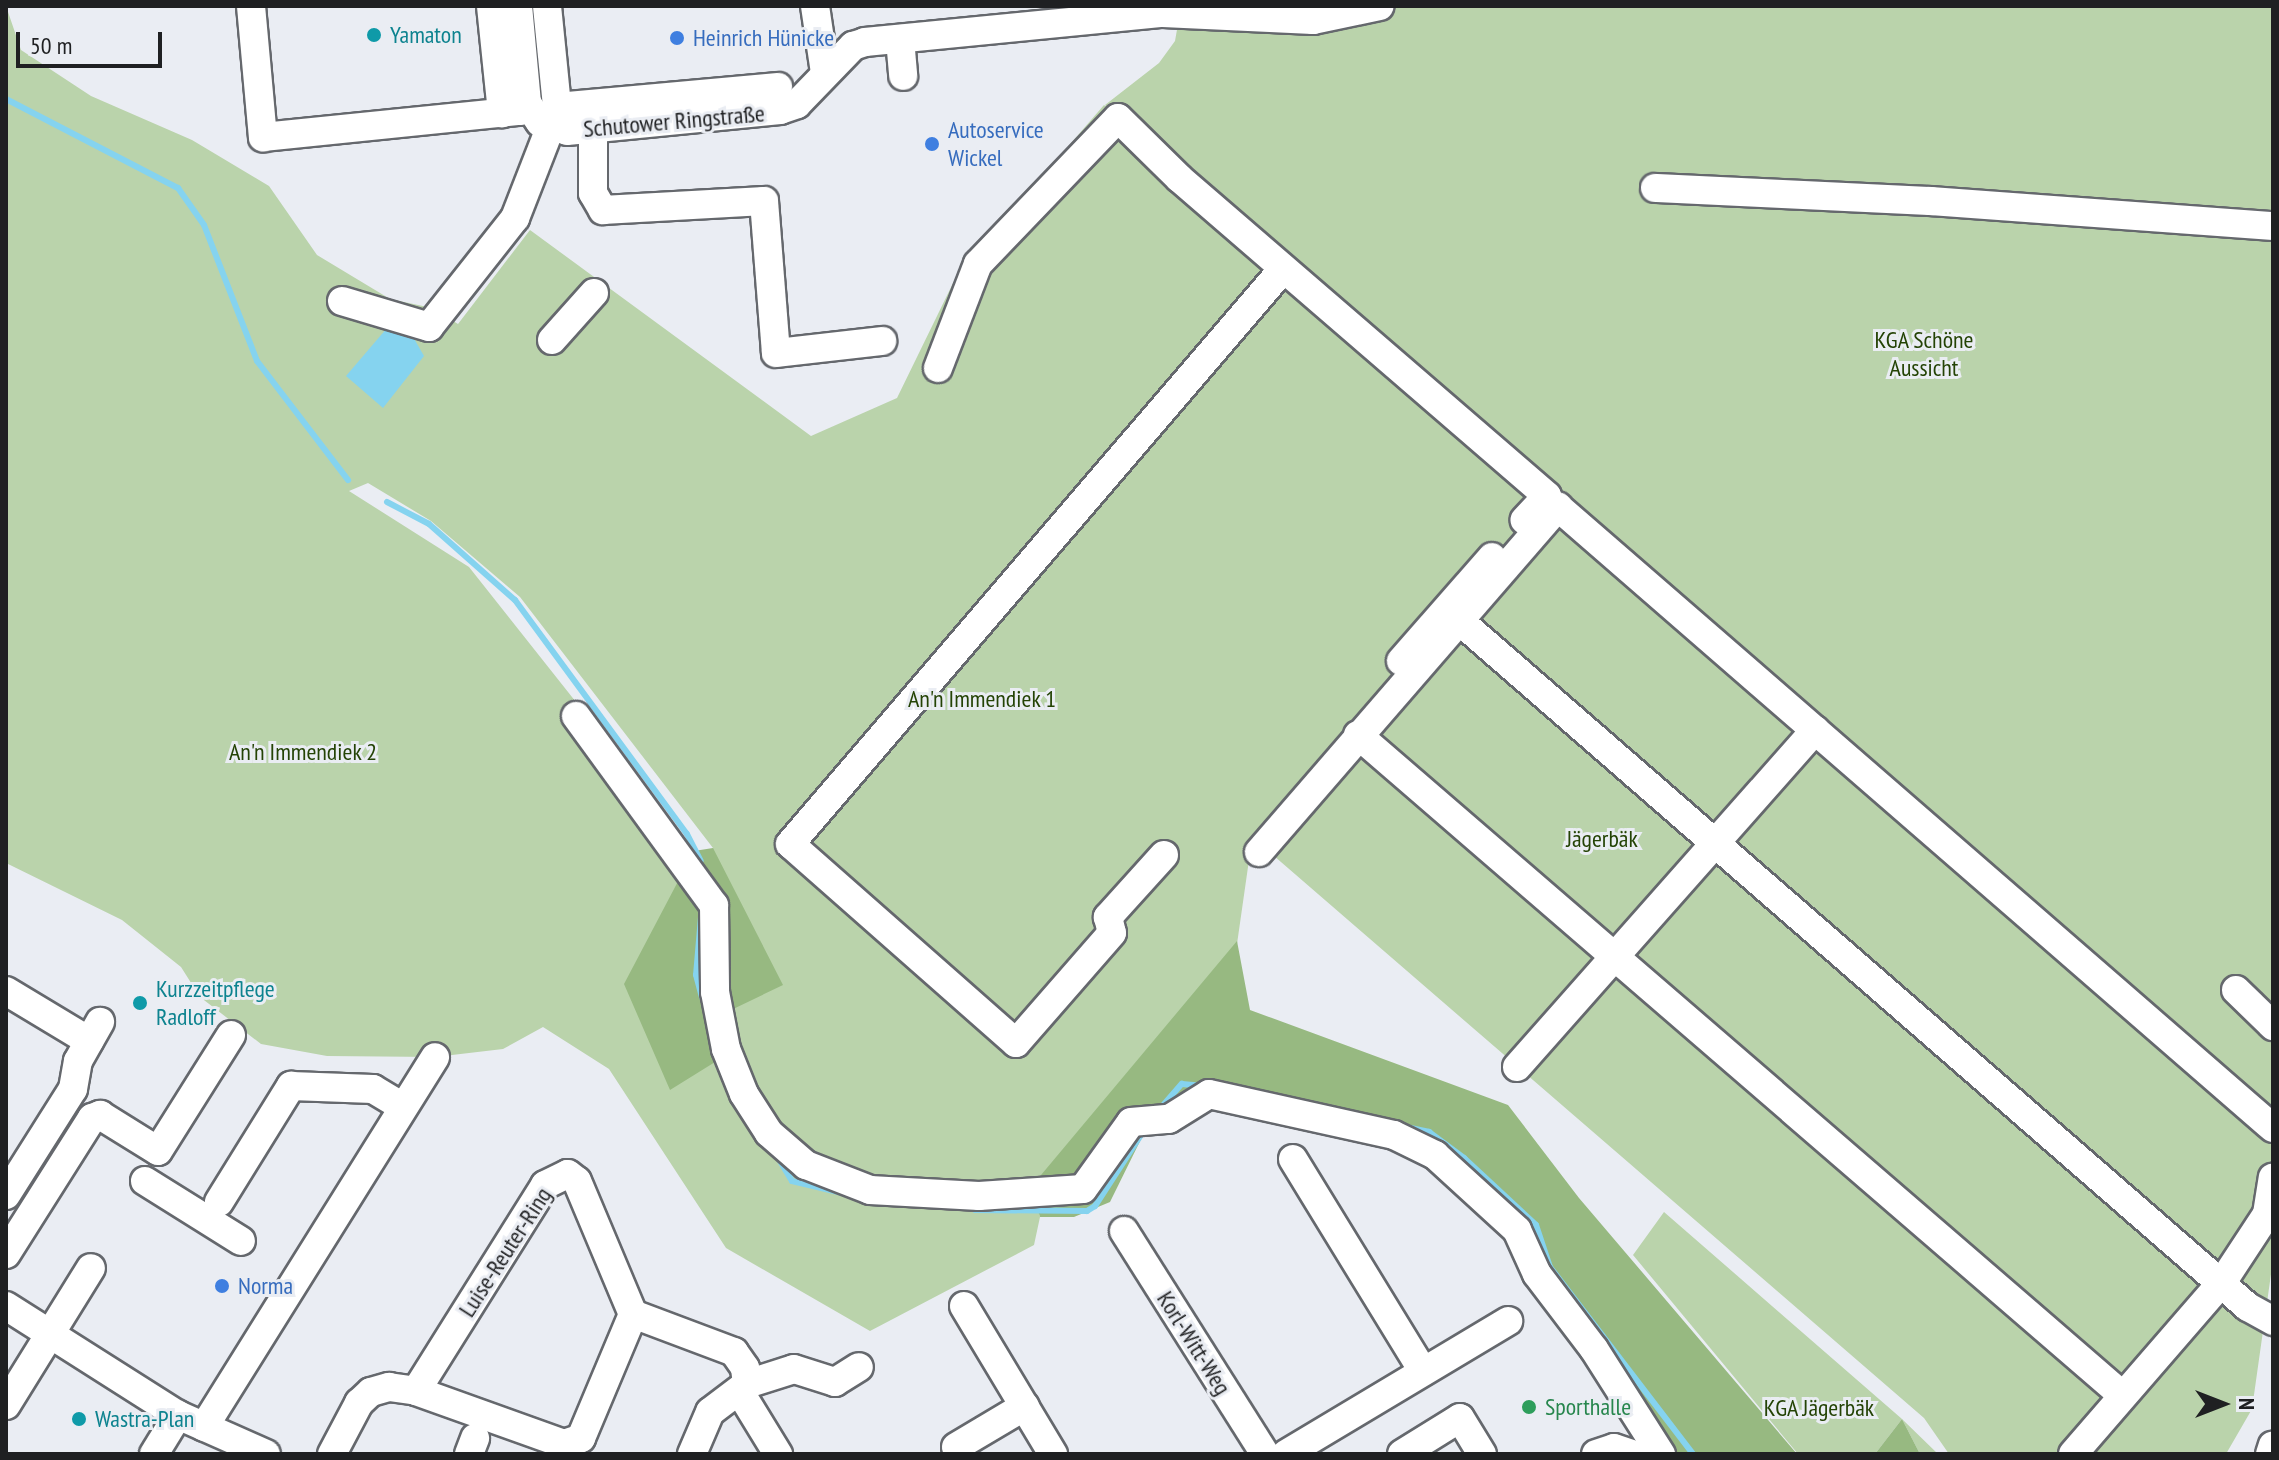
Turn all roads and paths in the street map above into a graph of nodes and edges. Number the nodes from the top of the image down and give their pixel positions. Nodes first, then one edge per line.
1 (251, 6) edge
2 (491, 6) edge
3 (518, 6) edge
4 (547, 6) edge
5 (815, 6) edge
6 (1380, 6) edge
7 (1227, 11) edge
8 (900, 39) junction
9 (825, 73) junction
10 (903, 76) dead end
11 (778, 87) dead end
12 (515, 108) junction
13 (550, 128) junction
14 (593, 129) junction
15 (1655, 188) dead end
16 (2273, 226) edge
17 (1283, 269) junction
18 (594, 293) dead end
19 (342, 301) dead end
20 (552, 340) dead end
21 (882, 341) dead end
22 (938, 368) dead end
23 (1461, 622) junction
24 (576, 716) dead end
25 (1815, 730) junction
26 (1358, 735) junction
27 (1715, 842) junction
28 (1164, 855) dead end
29 (1617, 958) junction
30 (2236, 990) dead end
31 (6, 991) edge
32 (2273, 1026) edge
33 (231, 1035) dead end
34 (435, 1057) dead end
35 (1517, 1067) dead end
36 (403, 1107) junction
37 (2273, 1128) edge
38 (1293, 1159) dead end
39 (2273, 1177) edge
40 (145, 1181) dead end
41 (6, 1195) edge
42 (219, 1202) dead end
43 (1124, 1231) dead end
44 (241, 1241) dead end
45 (6, 1254) edge
46 (91, 1268) dead end
47 (2223, 1281) junction
48 (6, 1306) edge
49 (964, 1306) dead end
50 (633, 1314) junction
51 (1508, 1321) dead end
52 (2273, 1321) edge
53 (49, 1335) junction
54 (16, 1366) edge
55 (859, 1367) dead end
56 (1423, 1371) junction
57 (744, 1388) junction
58 (416, 1391) junction
59 (2122, 1395) junction
60 (6, 1405) edge
61 (1025, 1406) junction
62 (178, 1415) junction
63 (204, 1427) junction
64 (2273, 1445) edge
65 (956, 1447) dead end
66 (154, 1454) edge
67 (266, 1454) edge
68 (332, 1454) edge
69 (692, 1454) edge
70 (778, 1454) edge
71 (1053, 1454) edge
72 (1265, 1454) edge
73 (1286, 1454) edge
74 (1402, 1454) edge
75 (1482, 1454) edge
76 (1596, 1454) edge
77 (1631, 1454) edge
78 (1661, 1454) edge
79 (2073, 1454) edge
80 (2270, 1454) edge

1 - 12 street
2 - 12 street
3 - 12 street
4 - 11 street
5 - 9 street
6 - 7 street, Schutower Ringstraße
7 - 8 street, Schutower Ringstraße
8 - 9 street, Schutower Ringstraße
8 - 10 street
9 - 14 street, Schutower Ringstraße
12 - 13 street, Schutower Ringstraße
13 - 14 street, Schutower Ringstraße
13 - 19 street
14 - 21 street
15 - 16 street
17 - 22 street
17 - 26 street
17 - 28 street
18 - 20 street
23 - 25 street
23 - 26 street
23 - 27 street
24 - 78 street
25 - 27 street
25 - 37 street
26 - 29 street
27 - 29 street
27 - 47 street
29 - 35 street
29 - 59 street
30 - 32 street
31 - 41 street
33 - 45 street
34 - 36 street
36 - 42 street
36 - 63 street
38 - 56 street
39 - 47 street
40 - 44 street
43 - 72 street, Korl-Witt-Weg
46 - 53 street
47 - 52 street
47 - 59 street
48 - 53 street
49 - 61 street
50 - 57 street
50 - 58 street
50 - 58 street, Luise-Reuter-Ring
51 - 56 street
53 - 54 street
53 - 62 street
54 - 60 street
55 - 57 street
56 - 73 street
57 - 69 street
57 - 70 street
58 - 68 street
59 - 79 street
61 - 65 street
61 - 71 street
62 - 63 street
62 - 66 street
63 - 67 street
64 - 80 street
74 - 75 street
76 - 77 street

